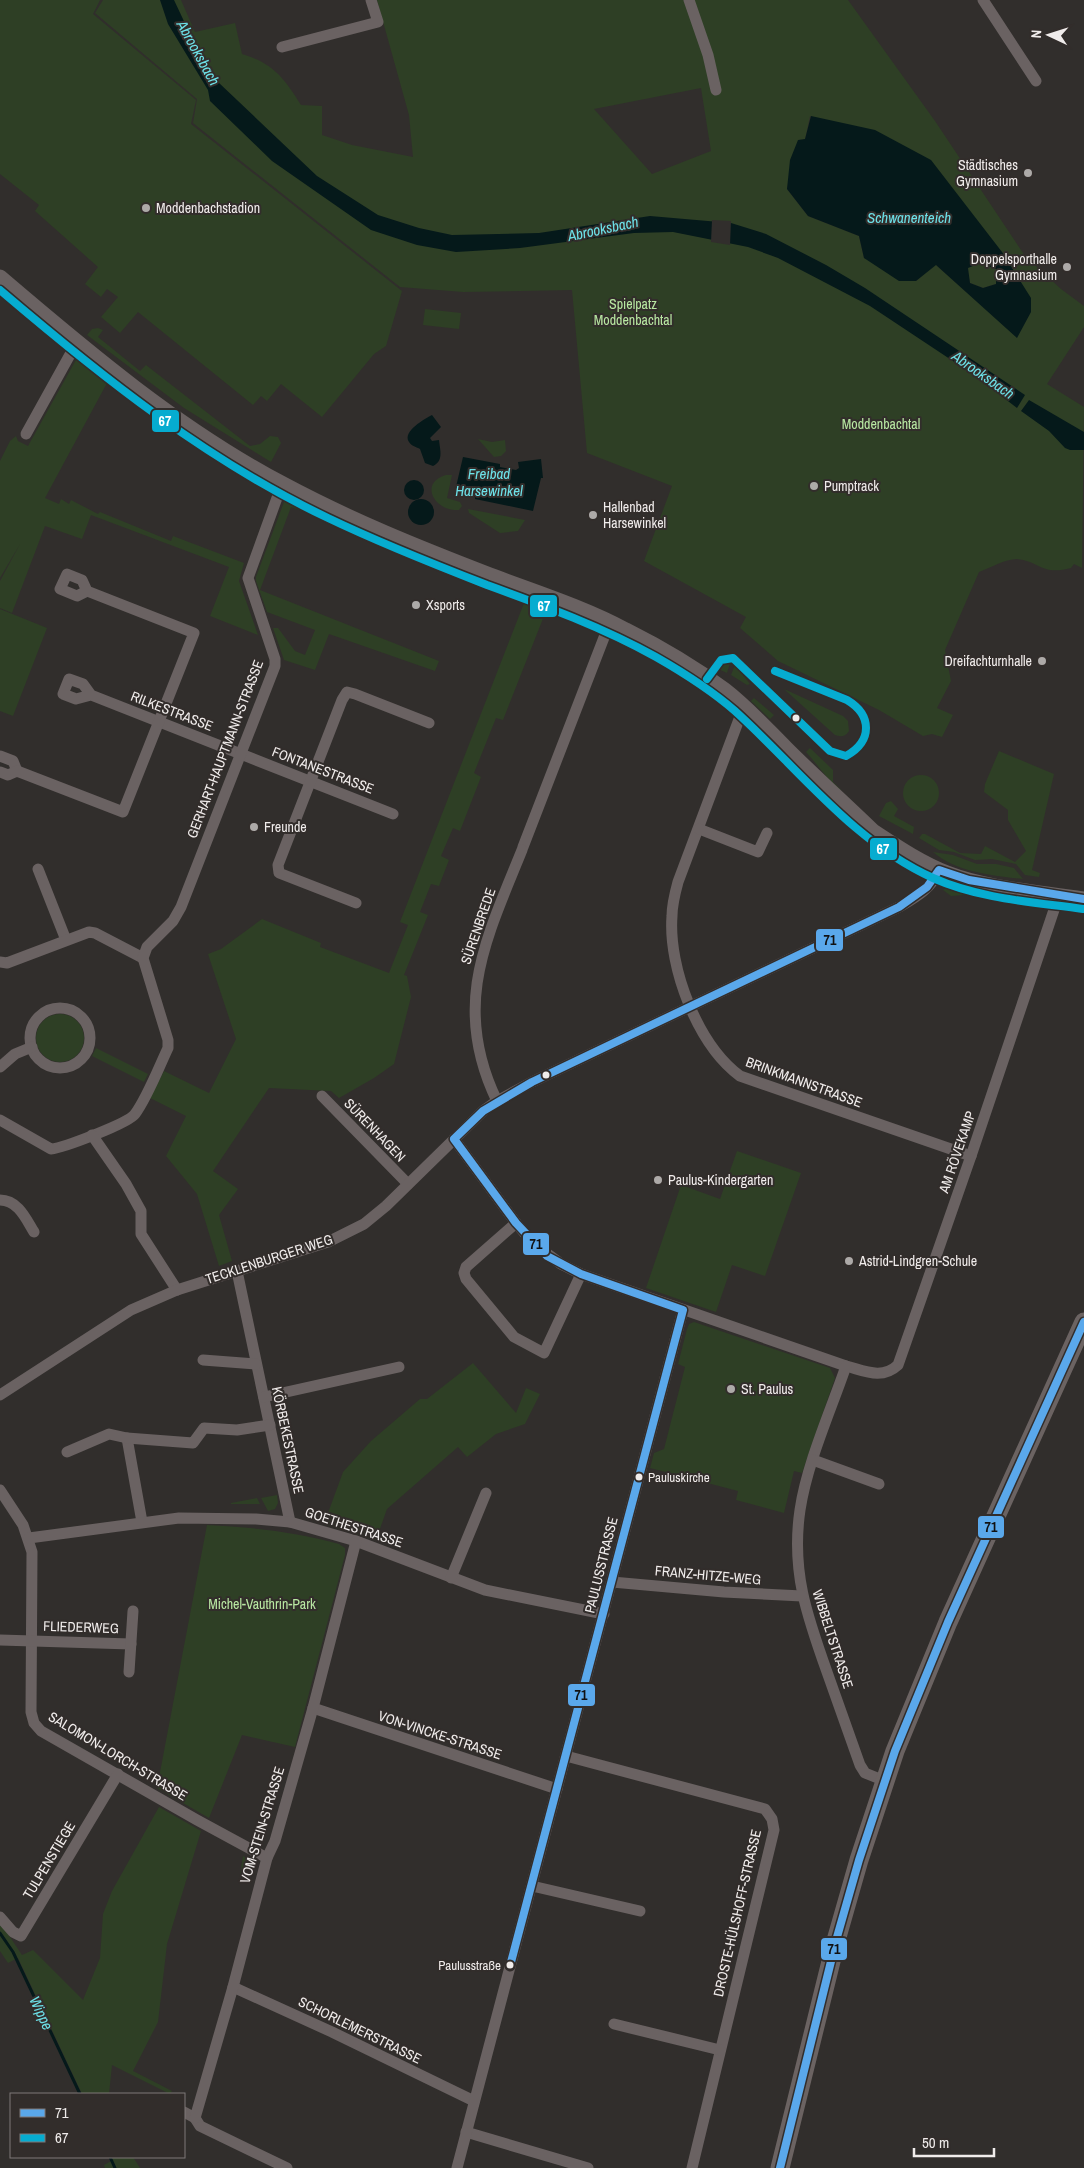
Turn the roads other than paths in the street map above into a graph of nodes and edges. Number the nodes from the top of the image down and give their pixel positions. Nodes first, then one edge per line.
1 (371, 0) edge
2 (689, 0) edge
3 (983, 0) edge
4 (282, 47) dead end
5 (1036, 81) dead end
6 (716, 90) dead end
7 (0, 277) edge
8 (77, 342) junction
9 (26, 434) dead end
10 (282, 484) junction
11 (87, 591) dead end
12 (610, 622) junction
13 (91, 696) dead end
14 (744, 706) junction
15 (159, 722) junction
16 (429, 723) dead end
17 (241, 754) junction
18 (0, 756) edge
19 (17, 771) junction
20 (0, 772) edge
21 (310, 781) junction
22 (394, 814) dead end
23 (699, 829) junction
24 (767, 833) dead end
25 (38, 869) dead end
26 (939, 870) junction
27 (1058, 895) junction
28 (1084, 899) edge
29 (356, 904) dead end
30 (66, 940) junction
31 (143, 958) junction
32 (0, 962) edge
33 (690, 1007) junction
34 (32, 1047) junction
35 (0, 1067) edge
36 (322, 1096) dead end
37 (497, 1101) junction
38 (0, 1120) edge
39 (92, 1136) junction
40 (454, 1139) junction
41 (971, 1156) junction
42 (408, 1184) junction
43 (0, 1200) edge
44 (516, 1223) junction
45 (34, 1232) dead end
46 (236, 1271) junction
47 (581, 1274) junction
48 (178, 1290) junction
49 (683, 1310) junction
50 (1084, 1322) edge
51 (203, 1360) dead end
52 (256, 1364) junction
53 (846, 1366) junction
54 (399, 1367) dead end
55 (0, 1395) edge
56 (264, 1396) junction
57 (270, 1425) junction
58 (127, 1438) junction
59 (67, 1452) dead end
60 (813, 1460) junction
61 (879, 1484) dead end
62 (486, 1494) dead end
63 (2, 1497) edge
64 (142, 1522) junction
65 (290, 1522) junction
66 (29, 1538) junction
67 (356, 1541) junction
68 (451, 1578) junction
69 (612, 1582) junction
70 (802, 1596) junction
71 (133, 1611) dead end
72 (604, 1614) junction
73 (0, 1640) edge
74 (31, 1641) junction
75 (131, 1644) junction
76 (129, 1672) dead end
77 (313, 1708) junction
78 (566, 1756) junction
79 (118, 1774) junction
80 (885, 1781) junction
81 (557, 1789) junction
82 (267, 1858) junction
83 (532, 1886) junction
84 (640, 1910) dead end
85 (0, 1916) edge
86 (233, 1987) junction
87 (614, 2024) dead end
88 (720, 2050) junction
89 (474, 2101) junction
90 (185, 2113) edge
91 (195, 2118) junction
92 (466, 2132) junction
93 (287, 2168) edge
94 (457, 2168) edge
95 (588, 2168) edge
96 (692, 2168) edge
97 (780, 2168) edge

1 - 4 street
2 - 6 street
3 - 5 street
7 - 8 street
8 - 9 street
8 - 10 street
10 - 12 street
10 - 17 street, GERHART-HAUPTMANN-STRASSE
11 - 15 street
12 - 14 street
12 - 37 street, SÜRENBREDE
13 - 15 street, RILKESTRASSE
14 - 23 street, BRINKMANNSTRASSE
14 - 26 street
15 - 17 street, RILKESTRASSE
15 - 19 street
16 - 21 street
17 - 21 street, FONTANESTRASSE
17 - 31 street, GERHART-HAUPTMANN-STRASSE
18 - 19 street
19 - 20 street
21 - 22 street, FONTANESTRASSE
21 - 29 street
23 - 24 street
23 - 33 street, BRINKMANNSTRASSE
25 - 30 street
26 - 27 street
26 - 33 street, TECKLENBURGER WEG
27 - 28 street
27 - 41 street, AM RÖVEKAMP
30 - 31 street
30 - 32 street
31 - 39 street
33 - 37 street, TECKLENBURGER WEG
33 - 41 street, BRINKMANNSTRASSE
34 - 34 street
34 - 35 street
36 - 42 street, SÜRENHAGEN
37 - 40 street, TECKLENBURGER WEG
38 - 39 street
39 - 48 street
40 - 42 street, TECKLENBURGER WEG
40 - 44 street, AM RÖVEKAMP
41 - 53 street, AM RÖVEKAMP
42 - 46 street, TECKLENBURGER WEG
43 - 45 street
44 - 47 street, AM RÖVEKAMP
44 - 47 street
46 - 48 street, TECKLENBURGER WEG
46 - 52 street, KÖRBEKESTRASSE
47 - 49 street, AM RÖVEKAMP
48 - 55 street, TECKLENBURGER WEG
49 - 53 street, AM RÖVEKAMP
49 - 69 street, PAULUSSTRASSE
50 - 80 main road
51 - 52 street
52 - 56 street, KÖRBEKESTRASSE
53 - 60 street, WIBBELTSTRASSE
54 - 56 street
56 - 57 street, KÖRBEKESTRASSE
57 - 58 street
57 - 65 street, KÖRBEKESTRASSE
58 - 59 street
58 - 64 street
60 - 61 street
60 - 70 street, WIBBELTSTRASSE
62 - 68 street
63 - 66 street, SALOMON-LORCH-STRASSE
64 - 65 street, GOETHESTRASSE
64 - 66 street, GOETHESTRASSE
65 - 67 street, GOETHESTRASSE
66 - 74 street, SALOMON-LORCH-STRASSE
67 - 68 street, GOETHESTRASSE
67 - 77 street, VOM-STEIN-STRASSE
68 - 72 street, GOETHESTRASSE
69 - 70 street, FRANZ-HITZE-WEG
69 - 72 street, PAULUSSTRASSE
70 - 80 street, WIBBELTSTRASSE
71 - 75 street, FLIEDERWEG
72 - 78 street, PAULUSSTRASSE
73 - 74 street, FLIEDERWEG
74 - 75 street, FLIEDERWEG
74 - 79 street, SALOMON-LORCH-STRASSE
75 - 76 street, FLIEDERWEG
77 - 81 street, VON-VINCKE-STRASSE
77 - 82 street, VOM-STEIN-STRASSE
78 - 81 street, PAULUSSTRASSE
78 - 88 street, DROSTE-HÜLSHOFF-STRASSE
79 - 82 street, SALOMON-LORCH-STRASSE
79 - 85 street, TULPENSTIEGE
80 - 97 main road
81 - 83 street, PAULUSSTRASSE
82 - 86 street, VOM-STEIN-STRASSE
83 - 84 street
83 - 89 street, PAULUSSTRASSE
86 - 89 street, SCHORLEMERSTRASSE
86 - 91 street, VOM-STEIN-STRASSE
87 - 88 street
88 - 96 street, DROSTE-HÜLSHOFF-STRASSE
89 - 92 street, PAULUSSTRASSE
90 - 91 street
91 - 93 street
92 - 94 street, PAULUSSTRASSE
92 - 95 street

